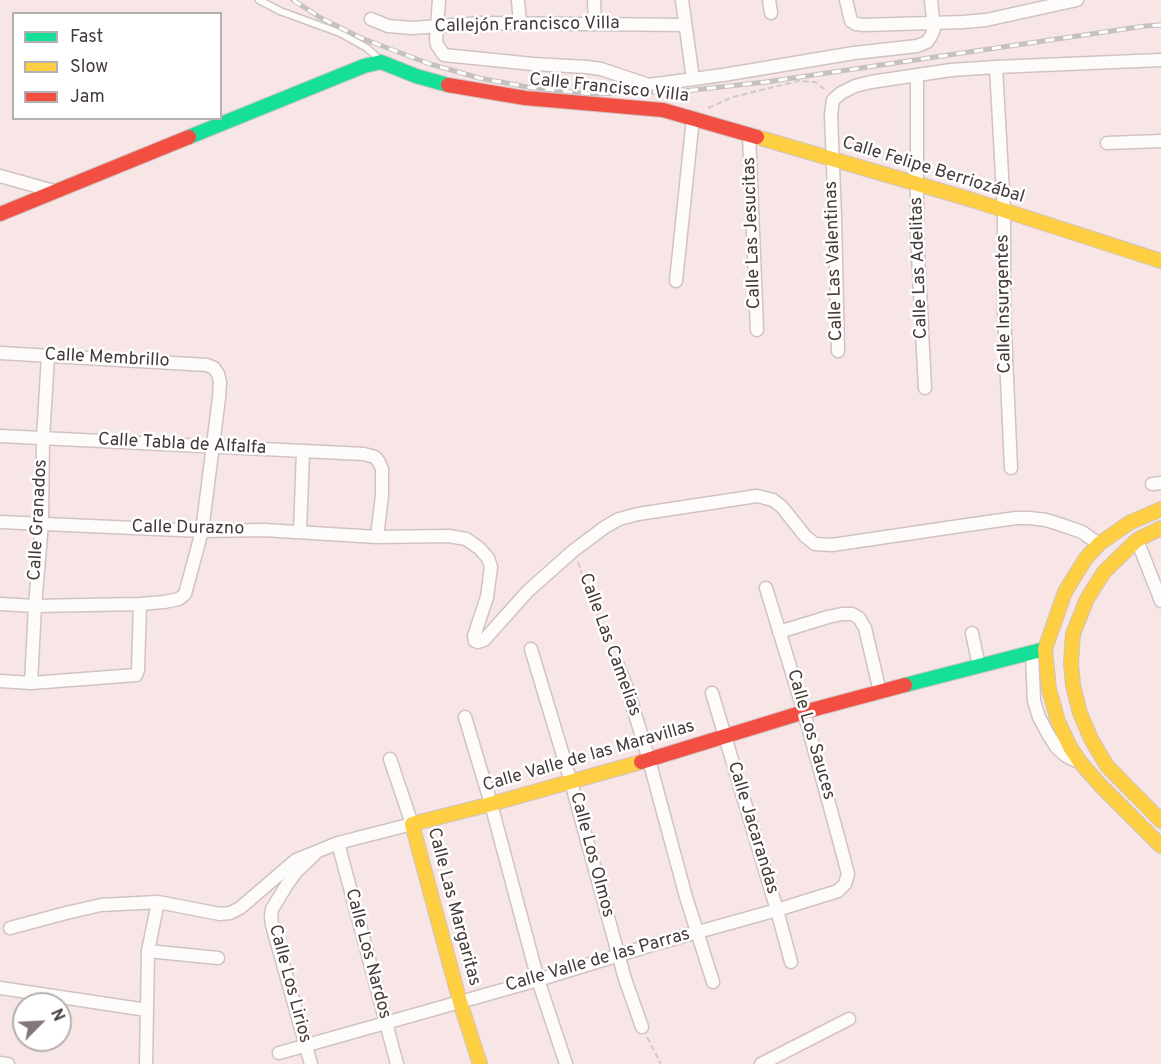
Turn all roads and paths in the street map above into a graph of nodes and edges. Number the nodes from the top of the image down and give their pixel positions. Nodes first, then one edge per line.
1 (259, 0) edge
2 (439, 0) edge
3 (518, 0) edge
4 (594, 0) edge
5 (682, 0) edge
6 (769, 0) edge
7 (846, 0) edge
8 (931, 0) edge
9 (1077, 0) edge
10 (1036, 5) edge
11 (771, 13) dead end
12 (371, 19) dead end
13 (934, 22) junction
14 (520, 24) junction
15 (595, 24) junction
16 (685, 25) junction
17 (438, 26) junction
18 (1161, 60) edge
19 (381, 62) junction
20 (996, 67) junction
21 (917, 76) junction
22 (693, 79) junction
23 (833, 100) junction
24 (693, 117) junction
25 (749, 135) junction
26 (1161, 141) edge
27 (1107, 143) dead end
28 (832, 159) junction
29 (0, 176) edge
30 (918, 183) junction
31 (54, 191) junction
32 (1004, 211) junction
33 (0, 214) edge
34 (1161, 261) edge
35 (676, 281) dead end
36 (757, 330) dead end
37 (838, 351) dead end
38 (0, 353) edge
39 (48, 356) junction
40 (925, 388) dead end
41 (0, 436) edge
42 (43, 438) junction
43 (213, 446) junction
44 (303, 451) junction
45 (1011, 468) dead end
46 (1161, 509) edge
47 (0, 522) edge
48 (42, 523) junction
49 (1161, 528) edge
50 (202, 531) junction
51 (300, 532) junction
52 (377, 537) junction
53 (1137, 540) junction
54 (1099, 544) junction
55 (573, 551) junction
56 (766, 588) dead end
57 (1161, 601) edge
58 (0, 604) edge
59 (140, 604) junction
60 (35, 606) junction
61 (780, 632) junction
62 (972, 633) dead end
63 (531, 649) dead end
64 (1038, 651) junction
65 (618, 663) joint
66 (979, 666) junction
67 (0, 681) edge
68 (31, 683) junction
69 (880, 692) junction
70 (712, 693) dead end
71 (804, 712) junction
72 (465, 717) dead end
73 (725, 737) junction
74 (390, 759) dead end
75 (649, 760) junction
76 (1107, 766) junction
77 (571, 782) junction
78 (491, 804) junction
79 (1161, 822) edge
80 (412, 824) junction
81 (338, 843) junction
82 (1161, 846) edge
83 (321, 849) junction
84 (845, 884) joint
85 (158, 902) junction
86 (777, 910) junction
87 (10, 928) dead end
88 (698, 932) junction
89 (148, 951) junction
90 (618, 955) junction
91 (218, 958) dead end
92 (791, 962) dead end
93 (538, 980) junction
94 (713, 982) dead end
95 (0, 988) edge
96 (460, 1002) junction
97 (147, 1010) junction
98 (849, 1019) dead end
99 (386, 1024) junction
100 (642, 1027) joint
101 (306, 1046) junction
102 (279, 1053) dead end
103 (0, 1063) edge
104 (8, 1064) edge
105 (146, 1064) edge
106 (311, 1064) edge
107 (397, 1064) edge
108 (480, 1064) edge
109 (566, 1064) edge
110 (661, 1064) edge
111 (761, 1064) edge

1 - 19 lane
2 - 17 street
3 - 14 street
4 - 15 street
5 - 16 street
6 - 11 street
7 - 13 street
8 - 13 street
9 - 10 street
10 - 13 street
12 - 17 street, Callejón Francisco Villa
13 - 22 street, Calle Francisco Villa
14 - 15 street, Callejón Francisco Villa
14 - 17 street, Callejón Francisco Villa
15 - 16 street, Callejón Francisco Villa
16 - 22 street
17 - 22 street, Calle Francisco Villa
18 - 20 street
19 - 24 street, Calle Francisco Villa
19 - 31 street
20 - 21 street
20 - 32 street, Calle Insurgentes
21 - 23 street
21 - 30 street, Calle Las Adelitas
23 - 24 path, Calle Francisco Villa
23 - 28 street, Calle Las Valentinas
24 - 25 street, Calle Felipe Berriozábal
24 - 35 street
25 - 28 street, Calle Felipe Berriozábal
25 - 36 street, Calle Las Jesucitas
26 - 27 street
28 - 30 street, Calle Felipe Berriozábal
28 - 37 street, Calle Las Valentinas
29 - 31 street
30 - 32 street, Calle Felipe Berriozábal
30 - 40 street, Calle Las Adelitas
31 - 33 street
32 - 34 street, Calle Felipe Berriozábal
32 - 45 street, Calle Insurgentes
38 - 39 street, Calle Membrillo
39 - 42 street, Calle Granados
39 - 43 street, Calle Membrillo
41 - 42 street, Calle Tabla de Alfalfa
42 - 43 street, Calle Tabla de Alfalfa
42 - 48 street, Calle Granados
43 - 44 street, Calle Tabla de Alfalfa
43 - 50 street
44 - 51 street
44 - 52 street, Calle Tabla de Alfalfa
46 - 54 street
47 - 48 street, Calle Durazno
48 - 50 street, Calle Durazno
48 - 60 street, Calle Granados
49 - 53 street
50 - 51 street, Calle Durazno
50 - 59 street
51 - 52 street, Calle Durazno
52 - 55 street, Calle Durazno
53 - 57 street
53 - 64 street
53 - 76 street
54 - 55 street
54 - 64 street
55 - 65 path, Calle Las Camelias
56 - 61 street, Calle Los Sauces
58 - 60 street
59 - 60 street
59 - 68 street
60 - 68 street, Calle Granados
61 - 69 street
61 - 71 street, Calle Los Sauces
62 - 66 street
63 - 77 street, Calle Los Olmos
64 - 66 street, Calle Valle de las Maravillas
64 - 76 street
64 - 82 street
65 - 75 street, Calle Las Camelias
66 - 69 street, Calle Valle de las Maravillas
67 - 68 street
69 - 71 street, Calle Valle de las Maravillas
70 - 73 street, Calle Jacarandas
71 - 73 street, Calle Valle de las Maravillas
71 - 84 street, Calle Los Sauces
72 - 78 street
73 - 75 street, Calle Valle de las Maravillas
73 - 86 street, Calle Jacarandas
74 - 80 street, Calle Las Margaritas
75 - 77 street, Calle Valle de las Maravillas
75 - 88 street, Calle Las Camelias
76 - 79 street
77 - 78 street, Calle Valle de las Maravillas
77 - 90 street, Calle Los Olmos
78 - 80 street, Calle Valle de las Maravillas
78 - 93 street
80 - 81 street, Calle Valle de las Maravillas
80 - 96 street, Calle Las Margaritas
81 - 83 street, Calle Valle de las Maravillas
81 - 99 street, Calle Los Nardos
83 - 85 street, Calle Valle de las Maravillas
83 - 101 street, Calle Los Lirios
84 - 86 street, Calle Valle de las Parras
85 - 87 street, Calle Valle de las Maravillas
85 - 89 street
86 - 88 street, Calle Valle de las Parras
86 - 92 street, Calle Jacarandas
88 - 90 street, Calle Valle de las Parras
88 - 94 street, Calle Las Camelias
89 - 91 street
89 - 97 street
90 - 93 street, Calle Valle de las Parras
90 - 100 street, Calle Los Olmos
93 - 96 street, Calle Valle de las Parras
93 - 109 street
95 - 97 street
96 - 99 street, Calle Valle de las Parras
96 - 108 street, Calle Las Margaritas
97 - 105 street
98 - 111 street
99 - 101 street, Calle Valle de las Parras
99 - 107 street, Calle Los Nardos
100 - 110 path
101 - 102 street, Calle Valle de las Parras
101 - 106 street, Calle Los Lirios
103 - 104 street

